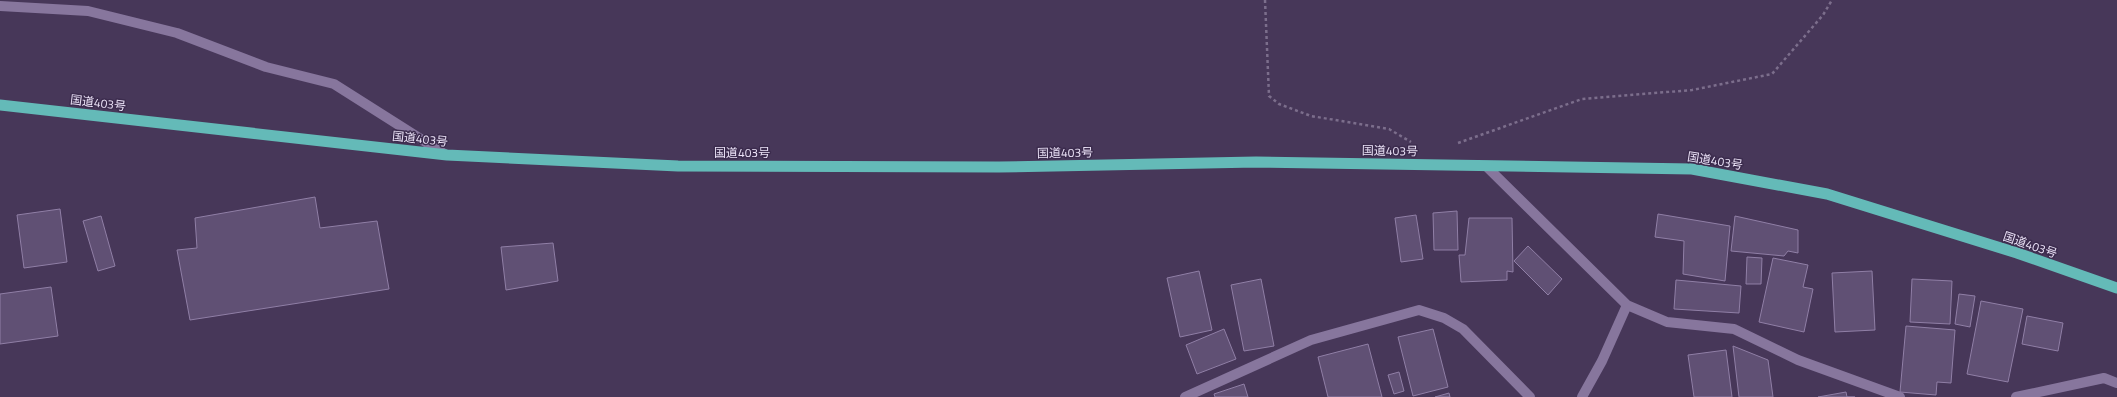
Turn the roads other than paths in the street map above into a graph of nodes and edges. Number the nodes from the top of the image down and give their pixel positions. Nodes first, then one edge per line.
1 (0, 6) edge
2 (0, 105) edge
3 (447, 155) junction
4 (1486, 166) junction
5 (2117, 288) edge
6 (1627, 304) junction
7 (2117, 383) edge
8 (1185, 397) edge
9 (1530, 397) edge
10 (1582, 397) edge
11 (1900, 397) edge
12 (2016, 397) edge

1 - 3 street
2 - 3 highway, 国道403号
3 - 4 highway, 国道403号
4 - 5 highway, 国道403号
4 - 6 street
6 - 10 street
6 - 11 street
7 - 12 street
8 - 9 street

